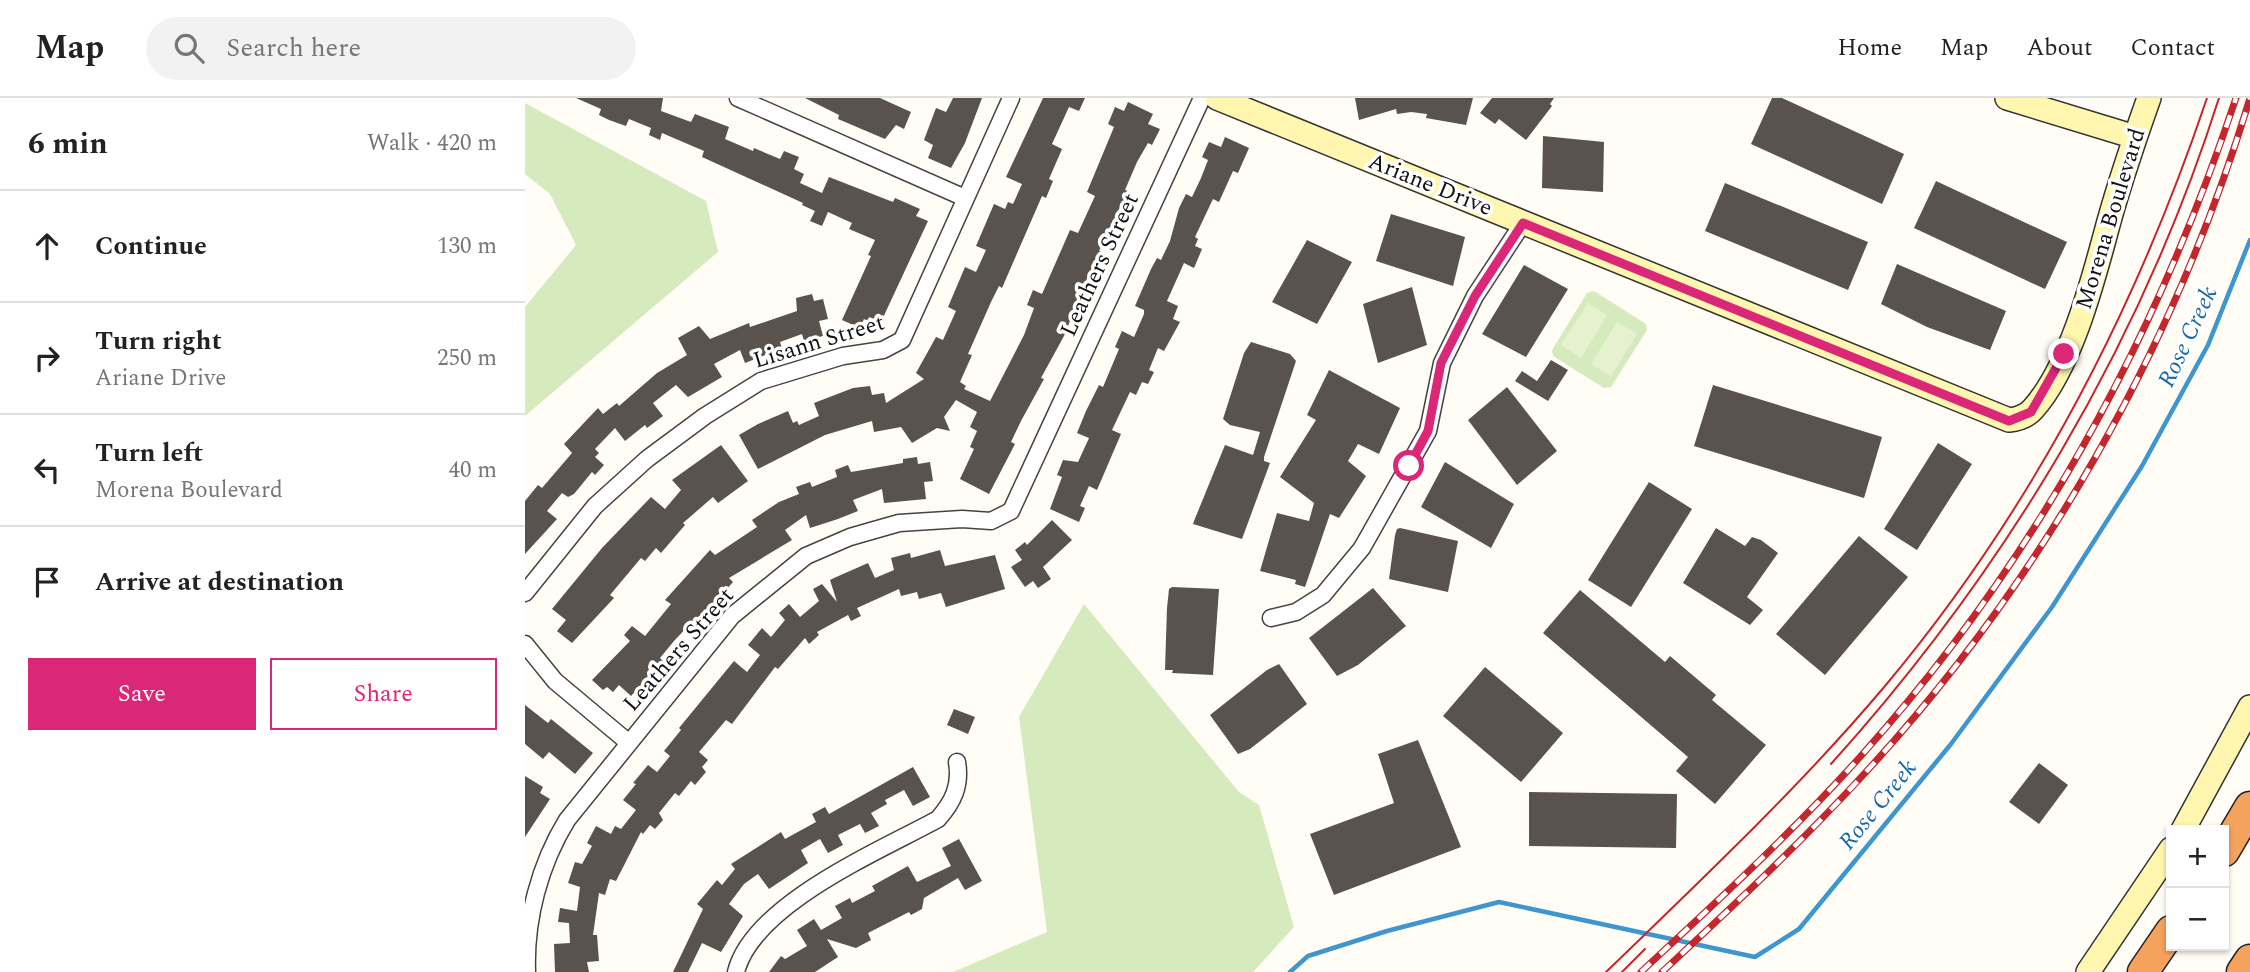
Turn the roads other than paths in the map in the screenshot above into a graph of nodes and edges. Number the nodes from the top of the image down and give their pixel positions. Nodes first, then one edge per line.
1 (738, 98) edge
2 (1011, 98) edge
3 (1202, 98) edge
4 (1217, 98) edge
5 (2007, 98) edge
6 (2149, 98) edge
7 (2135, 137) junction
8 (965, 198) junction
9 (1523, 223) junction
10 (2031, 412) joint
11 (525, 593) edge
12 (1271, 618) dead end
13 (525, 644) edge
14 (2250, 707) edge
15 (629, 743) junction
16 (957, 762) dead end
17 (2250, 807) edge
18 (2186, 825) edge
19 (2229, 843) edge
20 (2166, 856) edge
21 (2166, 938) edge
22 (2250, 960) edge
23 (527, 972) edge
24 (736, 972) edge
25 (2088, 972) edge
26 (2143, 972) edge
27 (2242, 972) edge

1 - 8 street
2 - 8 street, Lisann Street
3 - 15 street, Leathers Street
4 - 9 street, Ariane Drive
5 - 7 street
6 - 7 street, Morena Boulevard
7 - 10 street, Morena Boulevard
8 - 11 street, Lisann Street
9 - 10 street, Ariane Drive
9 - 12 street
13 - 15 street
14 - 18 street
15 - 23 street, Leathers Street
16 - 24 street
17 - 19 highway
20 - 25 street
21 - 26 highway
22 - 27 highway

